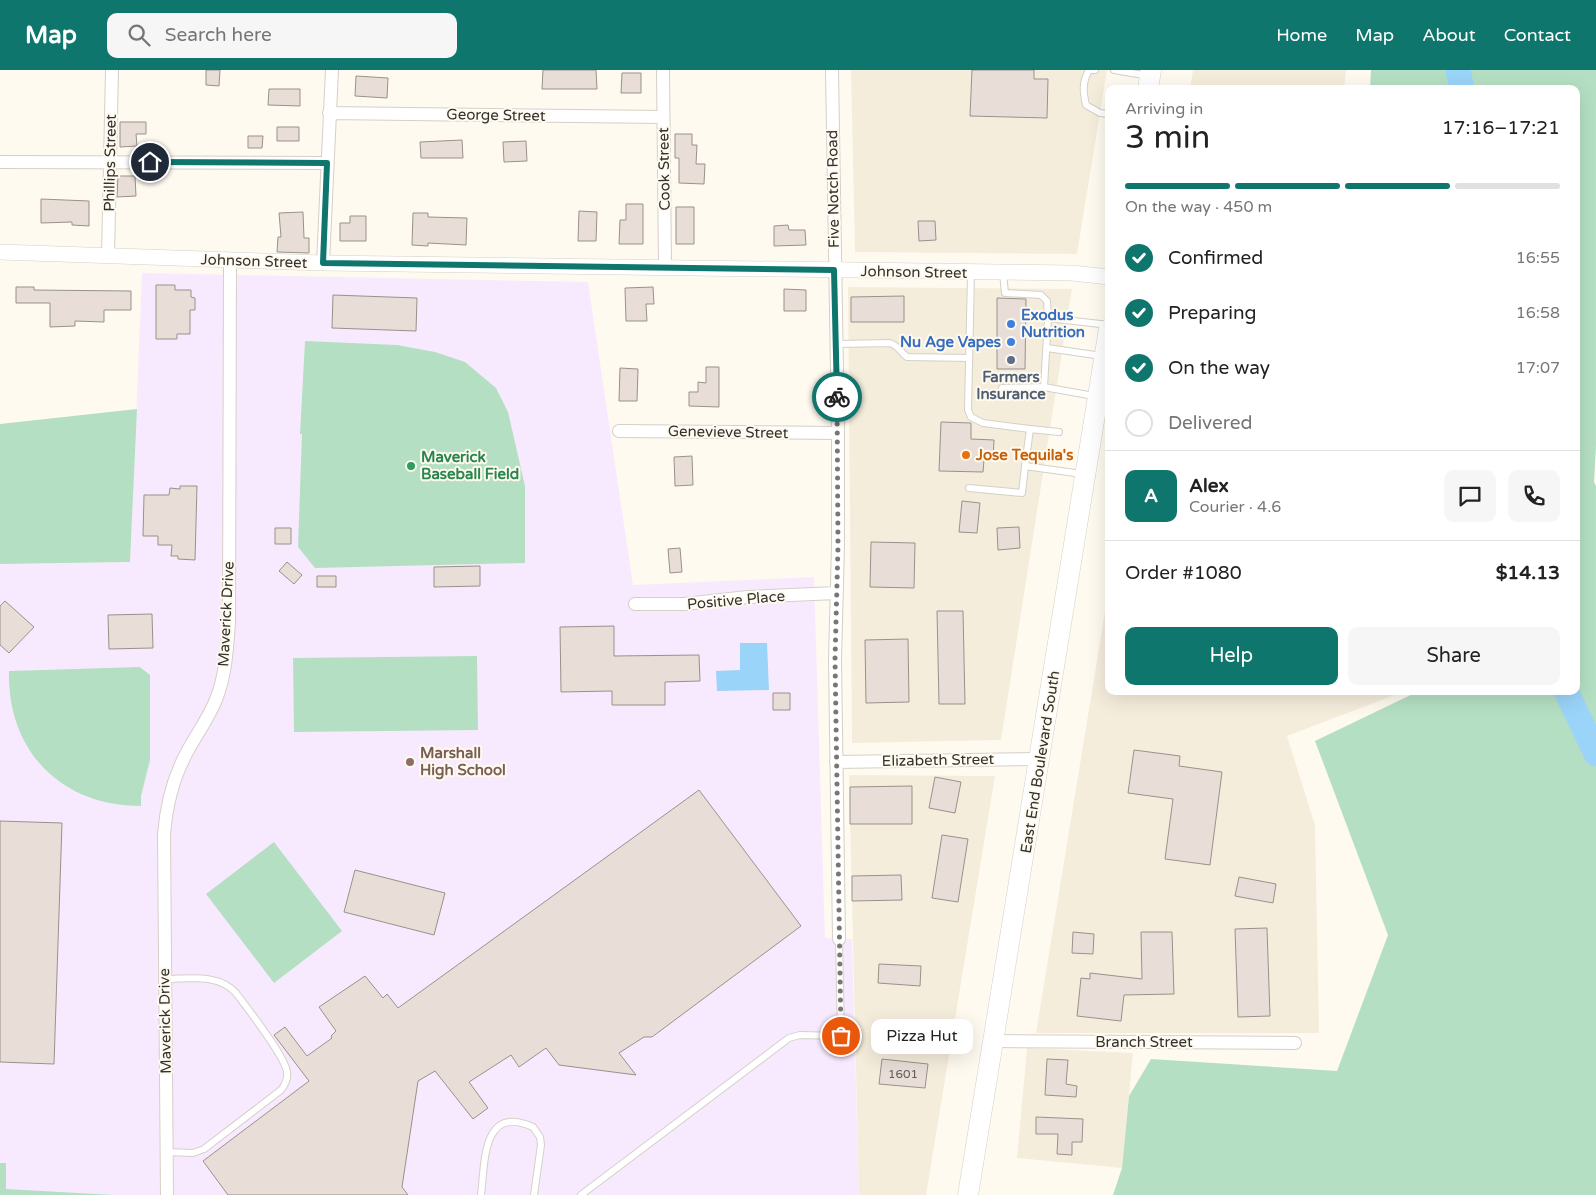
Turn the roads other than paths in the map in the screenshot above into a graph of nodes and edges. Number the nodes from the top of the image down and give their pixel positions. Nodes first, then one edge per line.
1 (112, 70) edge
2 (332, 70) edge
3 (663, 70) edge
4 (832, 70) edge
5 (1095, 70) edge
6 (1114, 70) edge
7 (1150, 78) edge
8 (329, 113) junction
9 (1105, 114) edge
10 (663, 118) junction
11 (0, 162) edge
12 (111, 162) junction
13 (327, 163) junction
14 (0, 252) edge
15 (108, 256) junction
16 (230, 260) junction
17 (323, 263) junction
18 (665, 267) junction
19 (834, 270) junction
20 (971, 272) junction
21 (1003, 273) junction
22 (1105, 277) edge
23 (1048, 318) junction
24 (1105, 325) edge
25 (836, 344) junction
26 (1047, 348) junction
27 (1105, 351) edge
28 (1104, 356) junction
29 (970, 358) junction
30 (1044, 387) junction
31 (1002, 388) dead end
32 (1098, 397) junction
33 (1030, 428) junction
34 (619, 431) dead end
35 (1059, 432) dead end
36 (838, 434) junction
37 (1025, 466) junction
38 (1086, 474) junction
39 (969, 488) dead end
40 (836, 593) junction
41 (636, 604) dead end
42 (1040, 759) junction
43 (836, 762) junction
44 (839, 939) joint
45 (165, 979) junction
46 (994, 1041) junction
47 (1295, 1043) dead end
48 (167, 1152) junction
49 (167, 1195) edge
50 (481, 1195) edge
51 (534, 1195) edge
52 (581, 1195) edge
53 (968, 1195) edge

1 - 12 street, Phillips Street
2 - 8 street
3 - 10 street, Cook Street
4 - 19 street, Five Notch Road
5 - 9 lane
6 - 7 lane
8 - 10 street, George Street
8 - 13 street
10 - 18 street, Cook Street
11 - 12 street
12 - 13 street
12 - 15 street, Phillips Street
13 - 17 street
14 - 15 street, Johnson Street
15 - 16 street, Johnson Street
16 - 17 street, Johnson Street
16 - 45 street, Maverick Drive
17 - 18 street, Johnson Street
18 - 19 street, Johnson Street
19 - 20 street, Johnson Street
19 - 25 street, Five Notch Road
20 - 21 street, Johnson Street
20 - 29 lane
21 - 22 street, Johnson Street
21 - 23 lane
23 - 24 lane
23 - 26 lane
25 - 29 lane
25 - 36 street, Five Notch Road
26 - 28 lane
26 - 30 lane
27 - 28 highway, East End Boulevard South
28 - 32 highway, East End Boulevard South
29 - 33 lane
30 - 31 lane
30 - 32 lane
32 - 38 highway, East End Boulevard South
33 - 35 lane
33 - 37 lane
34 - 36 street, Genevieve Street
36 - 40 street, Five Notch Road
37 - 38 lane
37 - 39 lane
38 - 42 highway, East End Boulevard South
40 - 41 street, Positive Place
40 - 43 street, Five Notch Road
42 - 43 street, Elizabeth Street
42 - 46 highway, East End Boulevard South
43 - 44 street, Five Notch Road
44 - 52 lane
45 - 48 street, Maverick Drive
45 - 48 lane
46 - 47 street, Branch Street
46 - 53 highway, East End Boulevard South
48 - 49 street, Maverick Drive
50 - 51 lane

